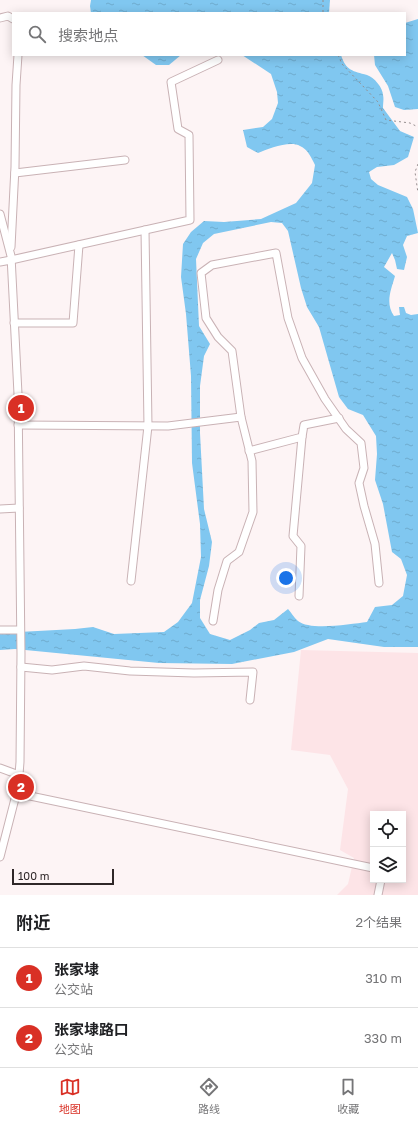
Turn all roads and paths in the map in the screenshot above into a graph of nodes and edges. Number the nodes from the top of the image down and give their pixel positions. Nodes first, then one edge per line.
1 (323, 0) edge
2 (323, 12) edge
3 (0, 18) edge
4 (12, 18) edge
5 (18, 56) edge
6 (338, 56) edge
7 (218, 60) dead end
8 (418, 127) edge
9 (124, 160) dead end
10 (418, 164) edge
11 (14, 173) junction
12 (418, 193) edge
13 (0, 214) edge
14 (145, 230) junction
15 (78, 245) junction
16 (11, 258) junction
17 (0, 262) edge
18 (14, 323) junction
19 (240, 417) junction
20 (339, 418) junction
21 (18, 425) junction
22 (148, 426) junction
23 (302, 437) junction
24 (249, 451) junction
25 (19, 508) junction
26 (0, 509) edge
27 (131, 581) dead end
28 (380, 583) dead end
29 (299, 596) dead end
30 (213, 621) dead end
31 (0, 630) edge
32 (20, 630) junction
33 (20, 667) junction
34 (250, 700) dead end
35 (0, 768) edge
36 (19, 775) junction
37 (16, 793) junction
38 (0, 857) edge
39 (370, 867) edge
40 (380, 883) edge
41 (378, 895) edge

1 - 2 path
3 - 4 street
5 - 11 street
6 - 8 path
7 - 14 street
9 - 11 street
10 - 12 path
11 - 16 street
13 - 16 street
14 - 15 street
14 - 22 street
15 - 16 street
15 - 18 street
16 - 17 street
16 - 18 street
18 - 21 street
19 - 20 street
19 - 22 street
19 - 24 street
20 - 23 street
20 - 28 street
21 - 22 street
21 - 25 street
22 - 27 street
23 - 24 street
23 - 29 street
24 - 30 street
25 - 26 street
25 - 32 street
31 - 32 street
32 - 33 street
33 - 34 street
33 - 36 street
35 - 36 street
36 - 37 street
37 - 38 street
37 - 39 street
40 - 41 street

